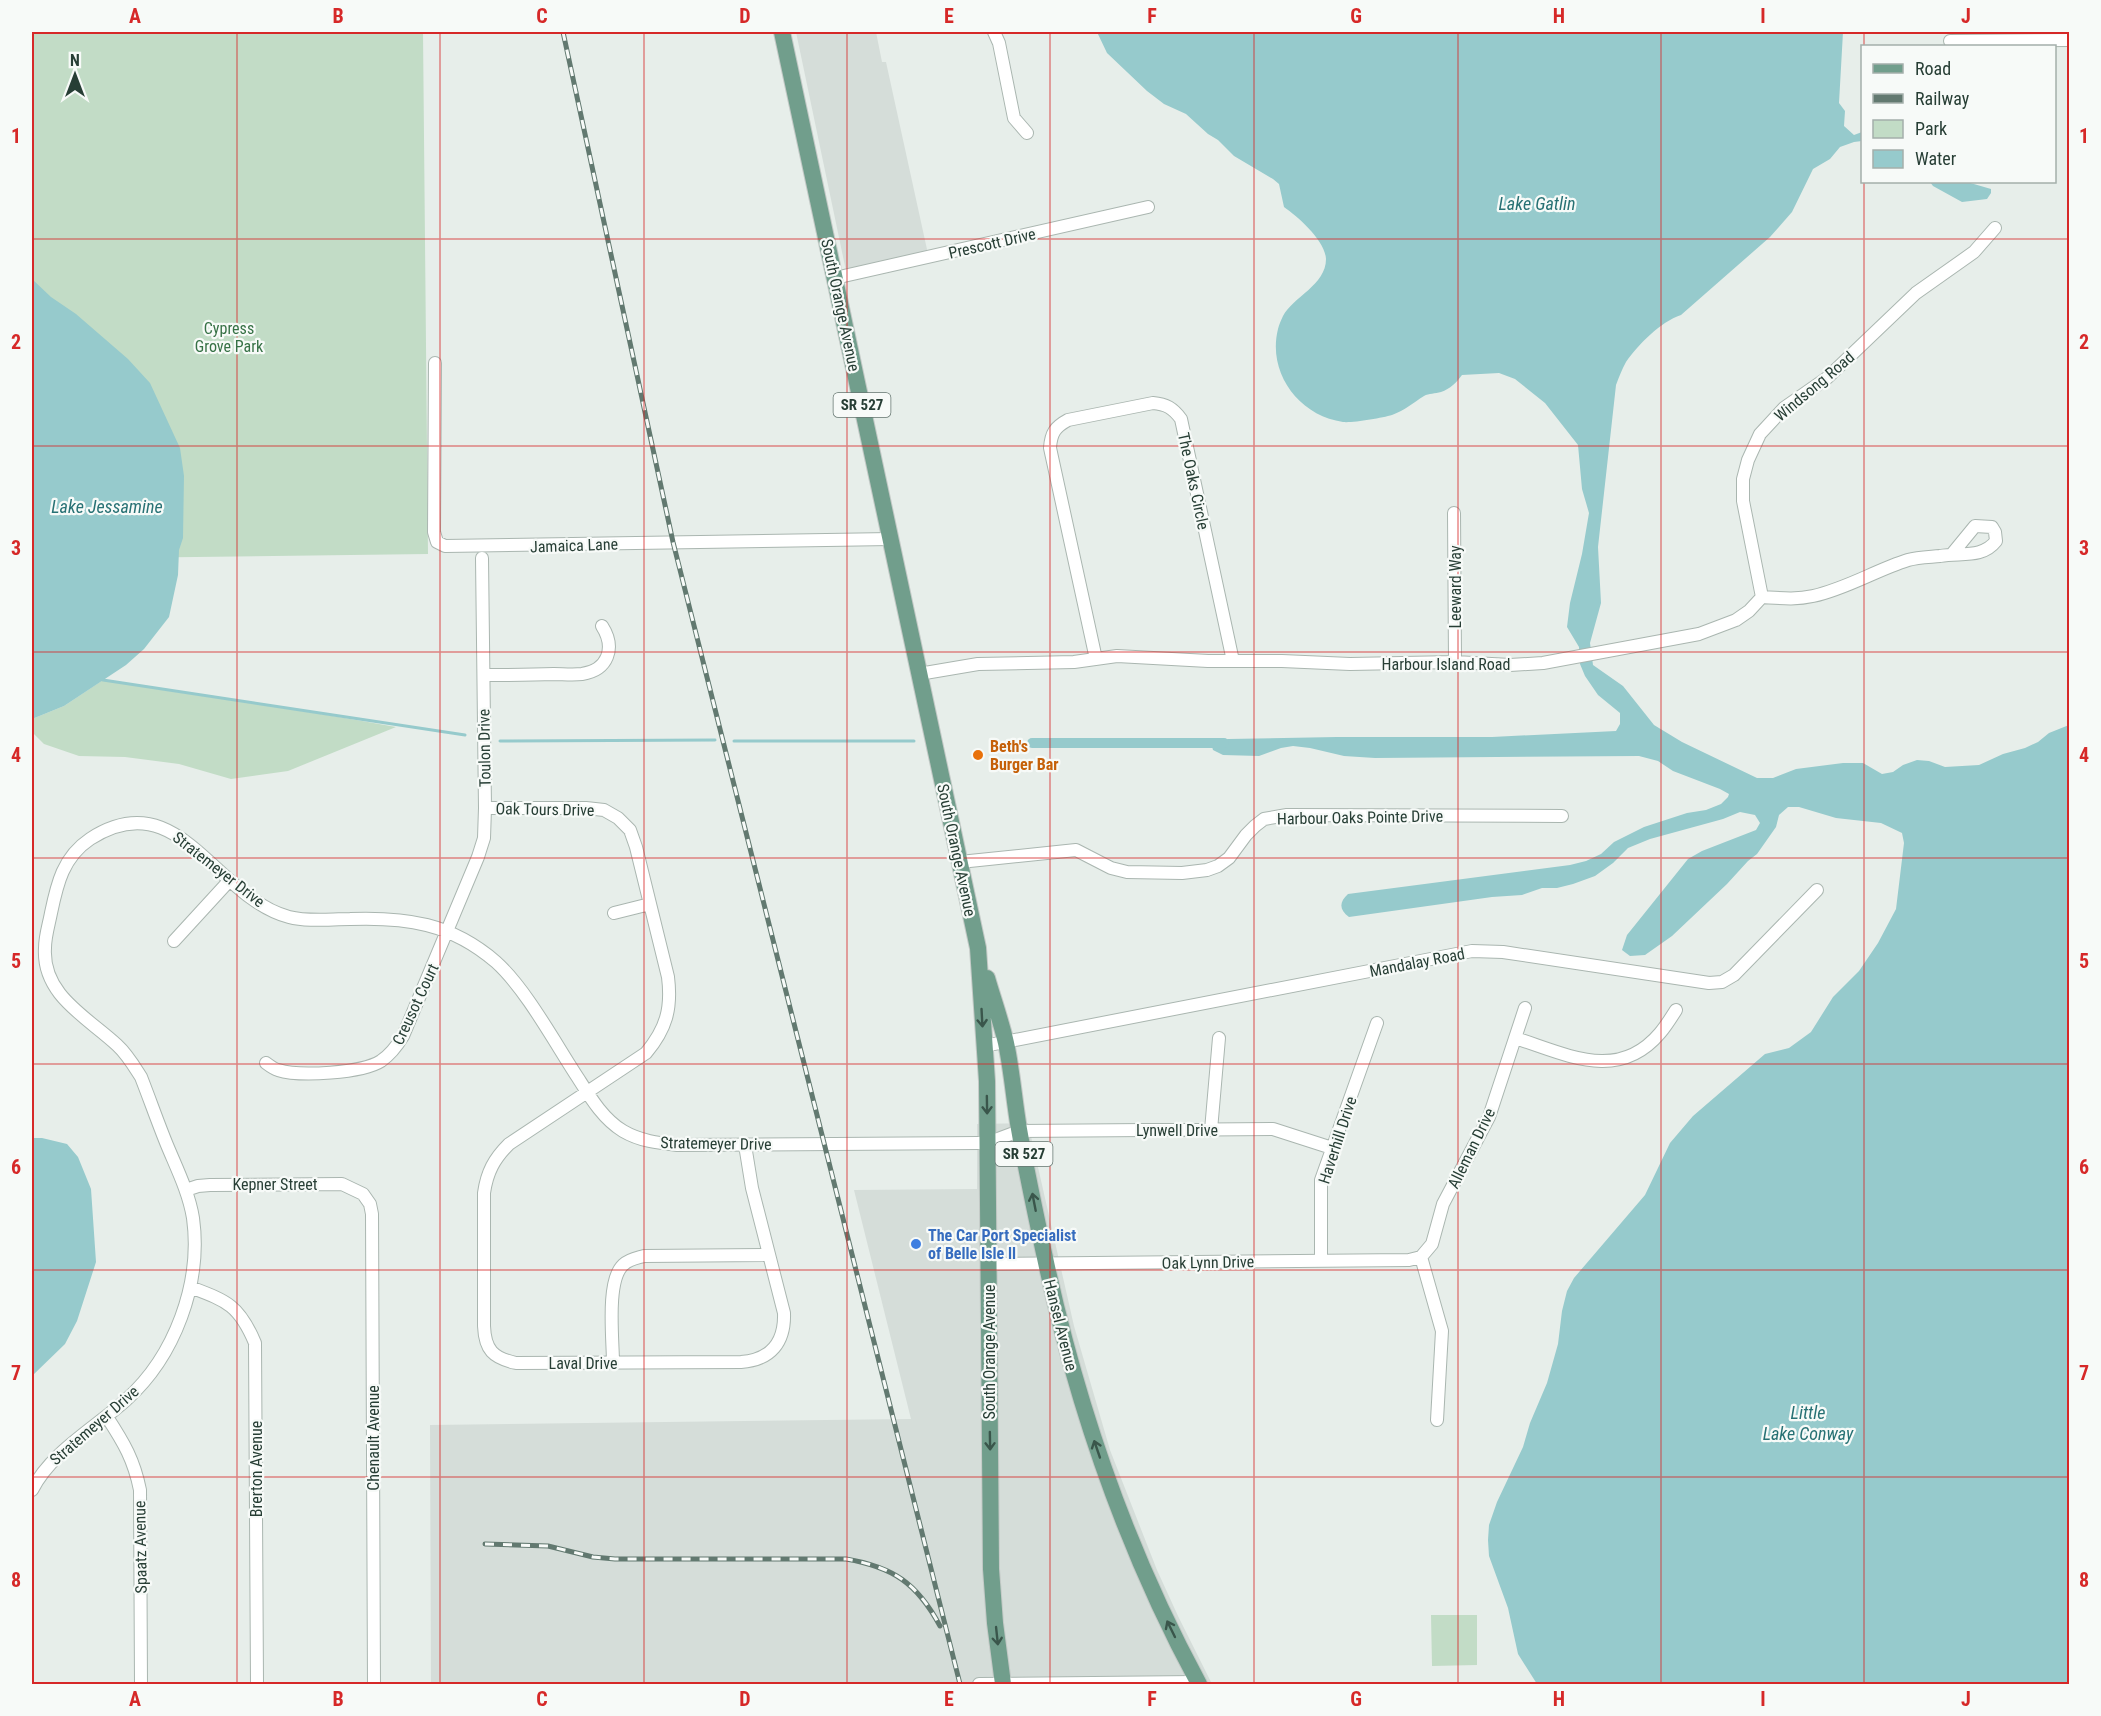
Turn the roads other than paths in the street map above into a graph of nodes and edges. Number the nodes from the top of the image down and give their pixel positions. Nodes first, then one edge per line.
1 (782, 32) edge
2 (994, 32) edge
3 (1978, 36) edge
4 (2070, 40) edge
5 (1950, 41) dead end
6 (1027, 134) dead end
7 (1148, 207) dead end
8 (1995, 228) dead end
9 (835, 278) junction
10 (435, 363) dead end
11 (1454, 513) dead end
12 (891, 539) junction
13 (1952, 554) dead end
14 (482, 558) dead end
15 (1762, 597) junction
16 (602, 626) dead end
17 (1096, 658) junction
18 (1233, 661) junction
19 (1455, 662) junction
20 (920, 674) junction
21 (483, 675) junction
22 (485, 808) junction
23 (1562, 816) dead end
24 (960, 862) junction
25 (229, 881) junction
26 (1817, 890) dead end
27 (650, 904) junction
28 (614, 913) dead end
29 (447, 932) junction
30 (174, 941) dead end
31 (978, 948) junction
32 (1525, 1008) dead end
33 (1676, 1010) dead end
34 (1377, 1023) dead end
35 (1220, 1038) dead end
36 (1515, 1038) junction
37 (1006, 1042) junction
38 (984, 1046) junction
39 (266, 1064) dead end
40 (587, 1092) junction
41 (1211, 1130) junction
42 (1020, 1131) junction
43 (987, 1143) junction
44 (745, 1145) junction
45 (1332, 1148) junction
46 (186, 1190) junction
47 (363, 1194) joint
48 (1424, 1255) junction
49 (770, 1256) junction
50 (1321, 1261) junction
51 (988, 1264) junction
52 (1047, 1264) junction
53 (190, 1287) junction
54 (613, 1363) junction
55 (107, 1417) junction
56 (1437, 1420) dead end
57 (32, 1490) edge
58 (1198, 1683) edge
59 (141, 1684) edge
60 (256, 1684) edge
61 (374, 1684) edge
62 (979, 1684) edge
63 (1003, 1684) edge

1 - 9 main road, South Orange Avenue / SR 527
2 - 6 street
3 - 4 street
3 - 5 street
7 - 9 street, Prescott Drive
8 - 15 street, Windsong Road
9 - 12 main road, South Orange Avenue / SR 527
10 - 12 street, Jamaica Lane
11 - 19 street, Leeward Way
12 - 20 main road, South Orange Avenue / SR 527
13 - 15 street
14 - 21 street, Toulon Drive
15 - 19 street, Harbour Island Road
16 - 21 street
17 - 18 street, Harbour Island Road
17 - 18 street, The Oaks Circle
17 - 20 street, Harbour Island Road
18 - 19 street, Harbour Island Road
20 - 24 main road, South Orange Avenue / SR 527
21 - 22 street, Toulon Drive
22 - 27 street, Oak Tours Drive
22 - 29 street, Toulon Drive
23 - 24 street, Harbour Oaks Pointe Drive
24 - 31 main road, South Orange Avenue / SR 527
25 - 29 street, Stratemeyer Drive
25 - 30 street
25 - 46 street, Stratemeyer Drive
26 - 37 street, Mandalay Road
27 - 28 street
27 - 40 street, Oak Tours Drive
29 - 39 street, Creusot Court
29 - 40 street, Stratemeyer Drive
31 - 37 main road, Hansel Avenue / SR 527
31 -> 38 main road, South Orange Avenue / SR 527
32 - 36 street, Alleman Drive
33 - 36 street
34 - 45 street, Haverhill Drive
35 - 41 street
36 - 48 street, Alleman Drive
37 - 38 street, Mandalay Road
37 - 42 main road, Hansel Avenue / SR 527
38 -> 43 main road, South Orange Avenue / SR 527
40 - 44 street, Stratemeyer Drive
40 - 54 street, Laval Drive
41 - 42 street, Lynwell Drive
41 - 45 street, Lynwell Drive
42 - 43 street, Lynwell Drive
52 -> 42 main road, Hansel Avenue / SR 527
43 - 44 street, Stratemeyer Drive
43 - 51 main road, South Orange Avenue / SR 527
44 - 49 street, Laval Drive
45 - 50 street, Haverhill Drive
46 - 47 street, Kepner Street
46 - 53 street, Stratemeyer Drive
47 - 61 street, Chenault Avenue
48 - 50 street, Oak Lynn Drive
48 - 56 street
49 - 54 street
49 - 54 street, Laval Drive
50 - 52 street, Oak Lynn Drive
51 - 52 street, Oak Lynn Drive
51 -> 63 main road, South Orange Avenue / SR 527
58 -> 52 main road, Hansel Avenue / SR 527
53 - 55 street, Stratemeyer Drive
53 - 60 street, Brerton Avenue
55 - 57 street, Stratemeyer Drive
55 - 59 street, Spaatz Avenue
58 - 63 street
62 - 63 street

